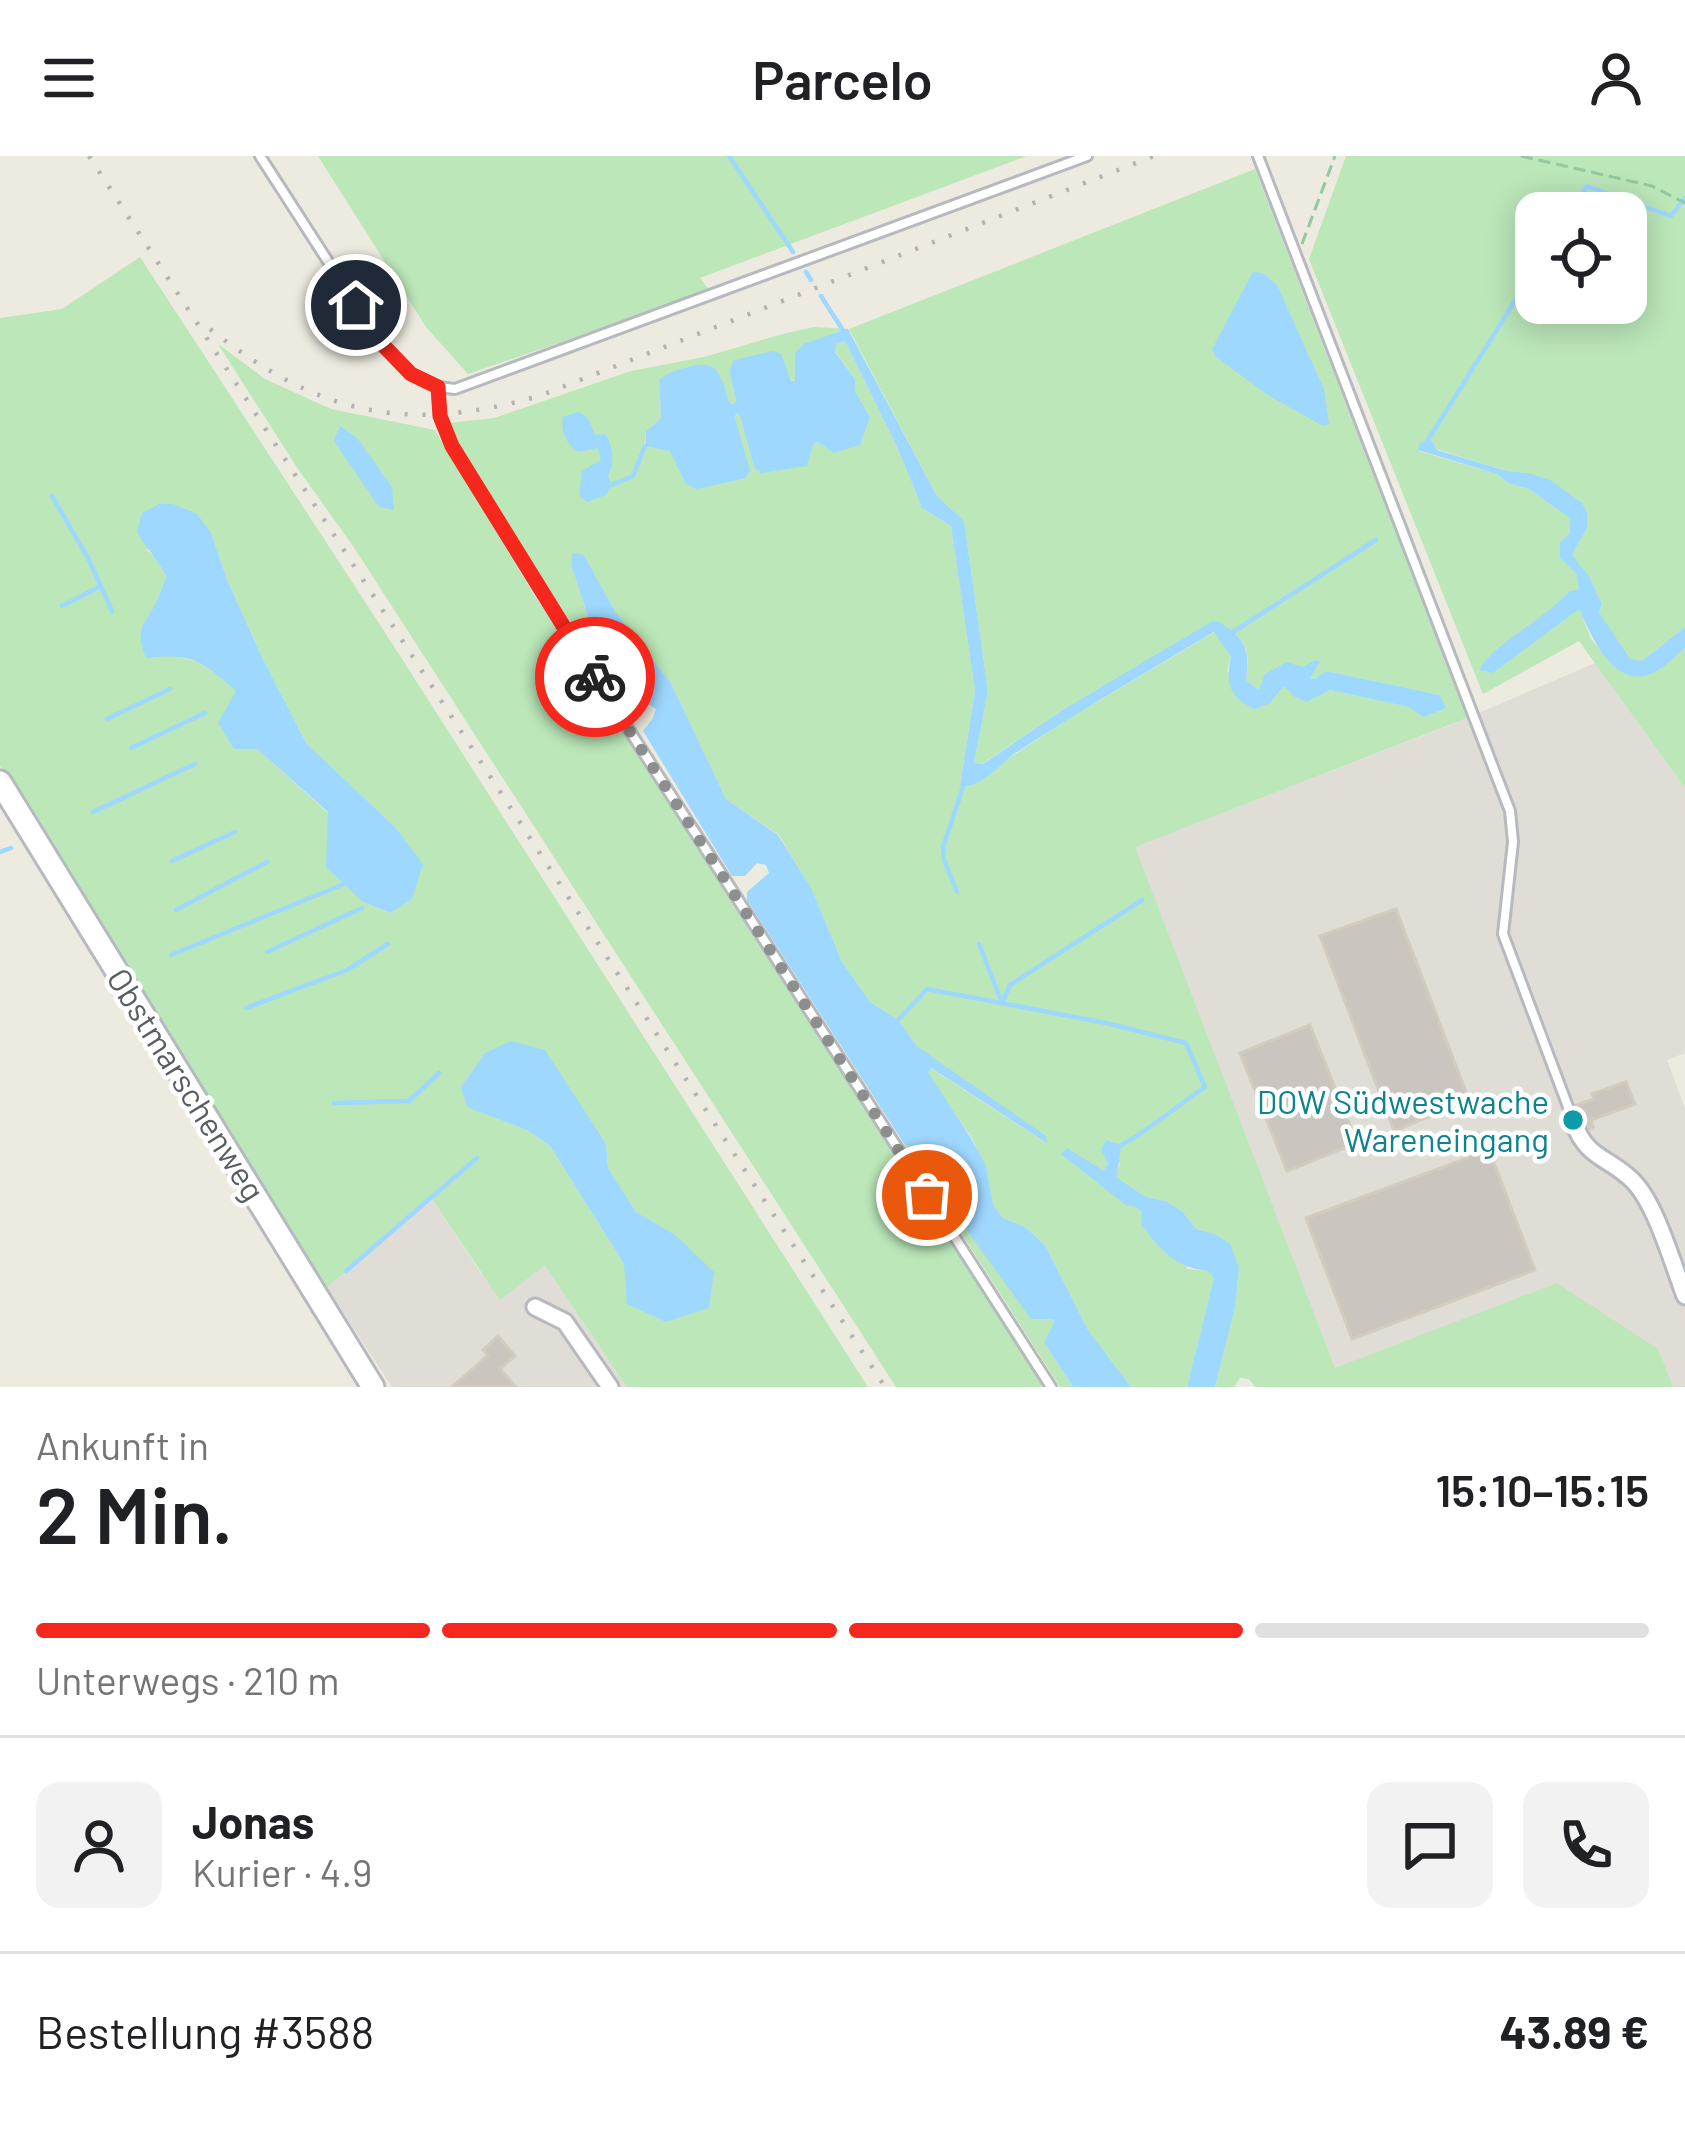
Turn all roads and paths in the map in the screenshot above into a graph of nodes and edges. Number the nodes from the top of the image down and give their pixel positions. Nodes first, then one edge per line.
1 (260, 156) edge
2 (1087, 156) edge
3 (1258, 156) edge
4 (1335, 156) edge
5 (1521, 156) edge
6 (1685, 203) edge
7 (1298, 258) junction
8 (438, 387) junction
9 (0, 782) edge
10 (1573, 1120) joint
11 (1685, 1296) edge
12 (535, 1307) dead end
13 (373, 1387) edge
14 (610, 1387) edge
15 (1051, 1387) edge

1 - 8 lane
2 - 8 lane
3 - 7 lane
4 - 7 path
5 - 6 path
7 - 10 lane
8 - 15 lane
9 - 13 main road, Obstmarschenweg
10 - 11 street
12 - 14 street

